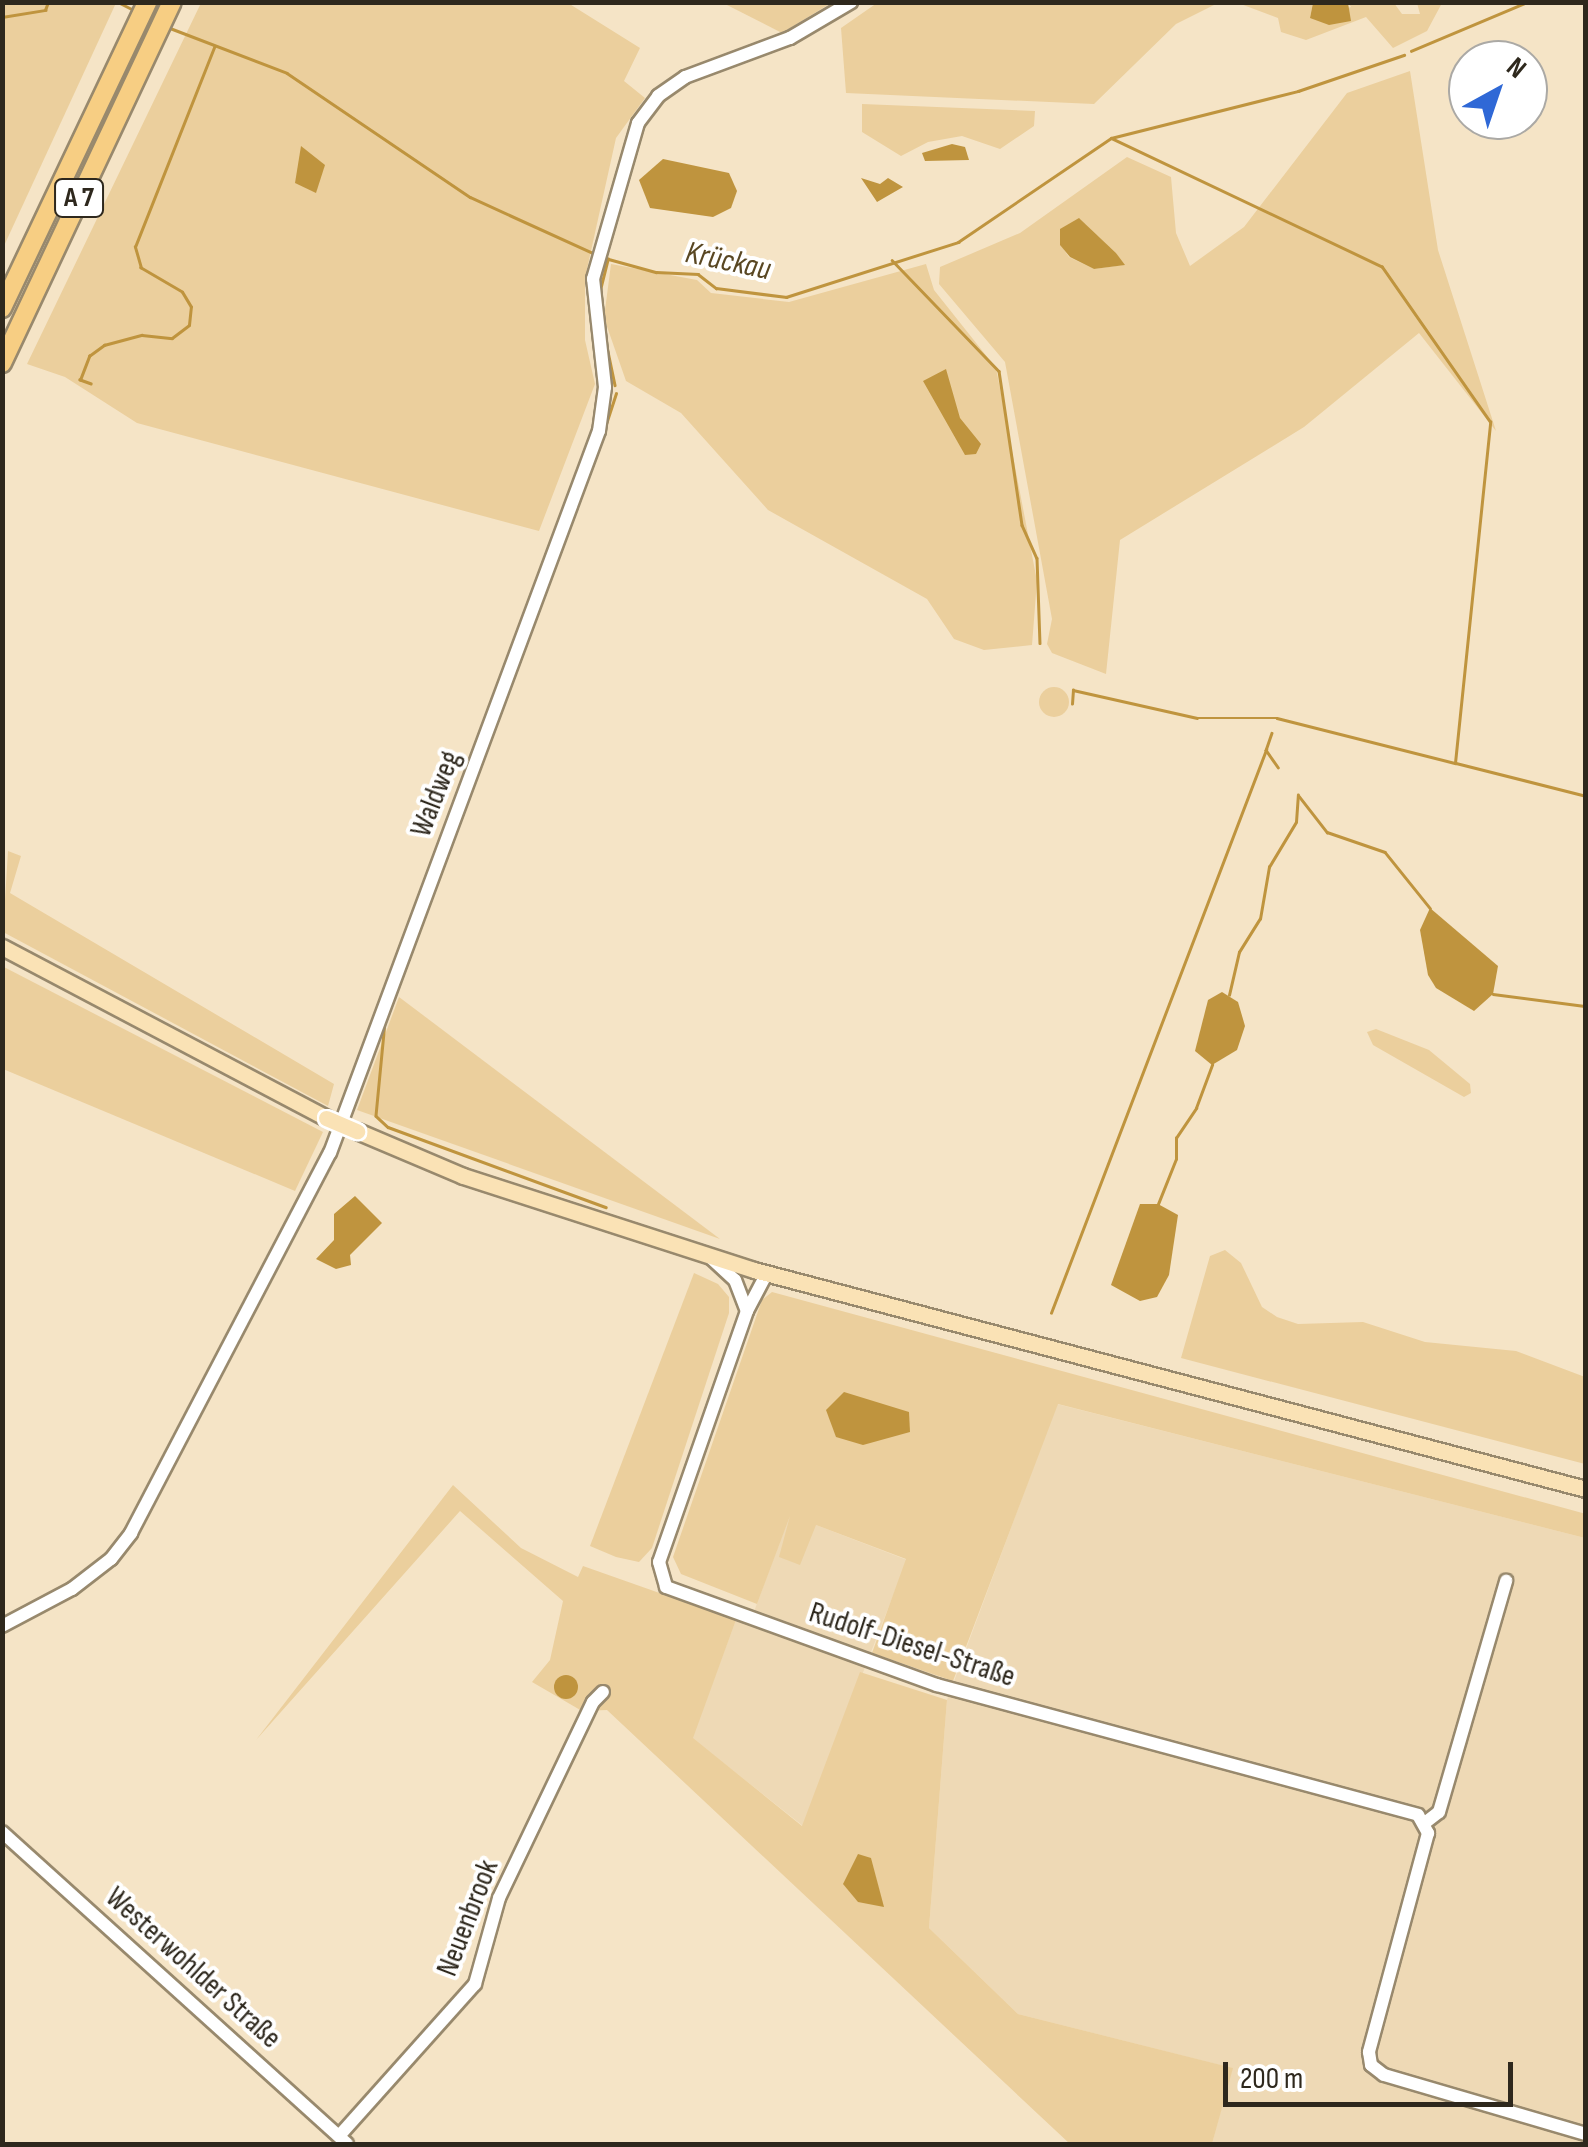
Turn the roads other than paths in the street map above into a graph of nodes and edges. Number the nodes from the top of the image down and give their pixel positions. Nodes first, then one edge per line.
1 (147, 2) edge
2 (851, 2) edge
3 (170, 7) edge
4 (2, 308) edge
5 (2, 363) edge
6 (2, 948) edge
7 (708, 1256) junction
8 (761, 1271) junction
9 (746, 1311) junction
10 (1586, 1489) edge
11 (1506, 1581) dead end
12 (2, 1626) edge
13 (604, 1692) dead end
14 (1426, 1822) junction
15 (2, 1832) edge
16 (1586, 2134) edge
17 (343, 2140) edge

1 - 4 highway, A 7
2 - 12 street, Waldweg
3 - 5 highway, A 7
6 - 7 main road, bridge
7 - 8 main road
7 - 9 street
8 - 9 street, Rudolf-Diesel-Straße
8 - 10 main road
9 - 14 street, Rudolf-Diesel-Straße
11 - 14 street
13 - 17 street, Neuenbrook
14 - 16 street
15 - 17 street, Westerwohlder Straße

